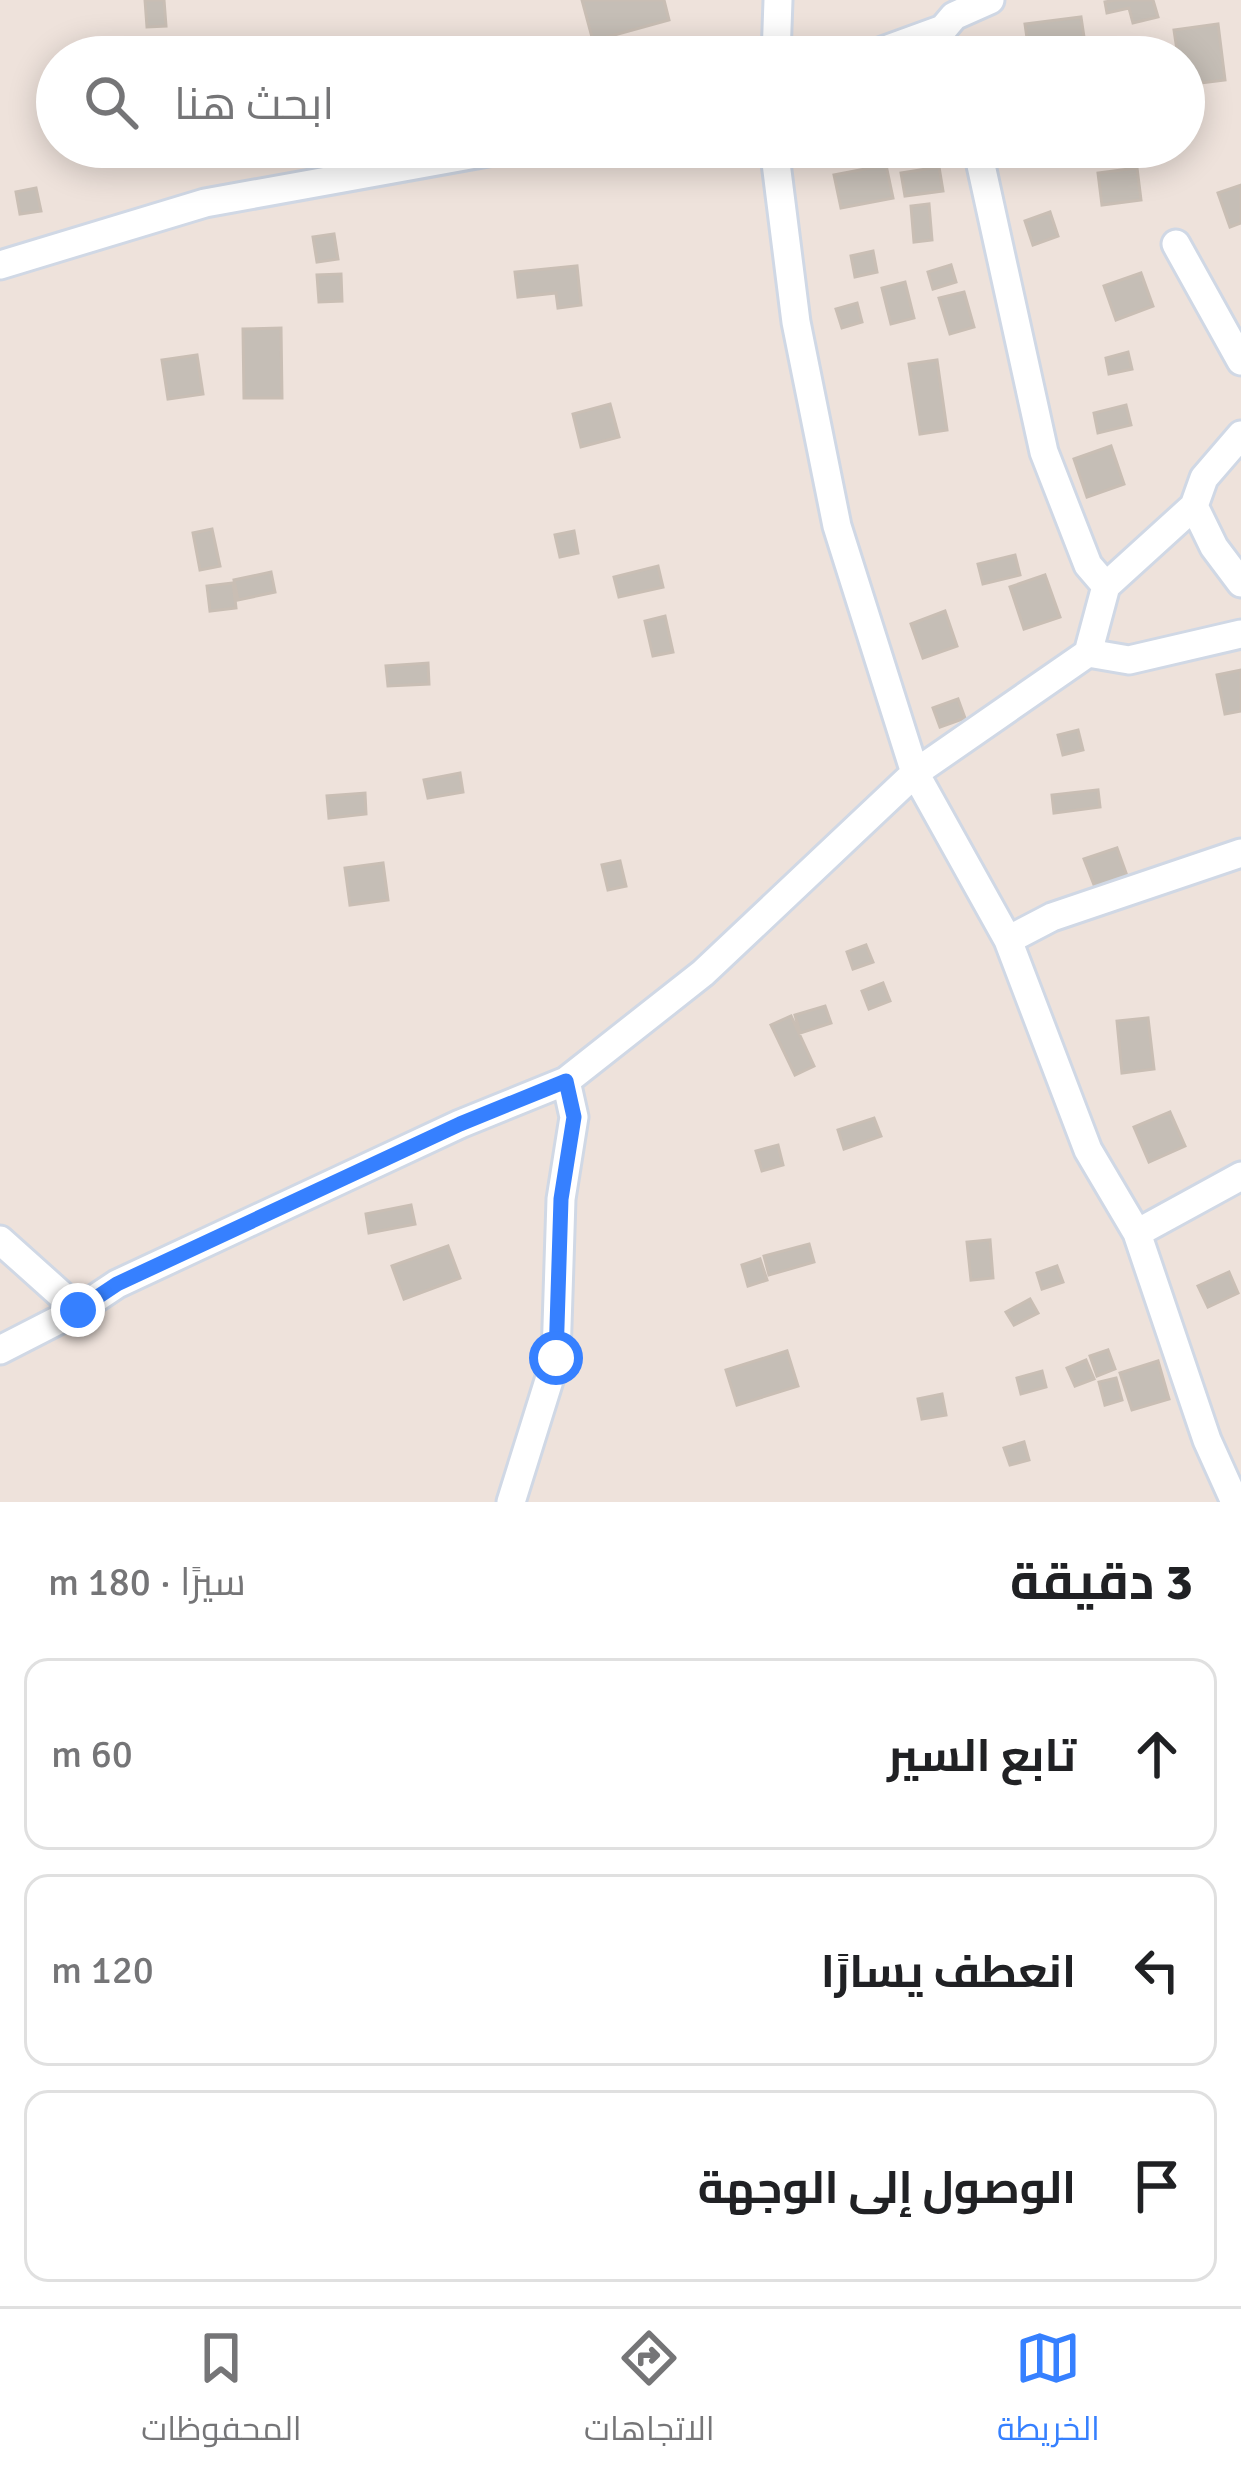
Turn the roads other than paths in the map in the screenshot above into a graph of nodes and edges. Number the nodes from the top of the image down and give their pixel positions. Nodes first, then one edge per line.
1 (778, 0) edge
2 (990, 0) edge
3 (943, 29) junction
4 (777, 36) edge
5 (924, 36) edge
6 (945, 36) edge
7 (399, 168) edge
8 (776, 168) edge
9 (982, 168) edge
10 (1176, 244) dead end
11 (0, 265) edge
12 (1241, 361) edge
13 (1241, 435) edge
14 (1194, 506) junction
15 (1241, 583) edge
16 (1106, 586) junction
17 (1241, 634) edge
18 (1088, 652) junction
19 (915, 773) junction
20 (1241, 854) edge
21 (1008, 940) junction
22 (566, 1081) junction
23 (1241, 1176) edge
24 (1137, 1233) junction
25 (0, 1240) edge
26 (78, 1310) junction
27 (0, 1351) edge
28 (512, 1502) edge
29 (1235, 1502) edge

1 - 4 street
2 - 3 street
3 - 5 street
3 - 6 street
7 - 11 street
8 - 19 street
9 - 16 street
10 - 12 street
13 - 14 street
14 - 15 street
14 - 16 street
16 - 18 street
17 - 18 street
18 - 19 street
19 - 21 street
19 - 22 street
20 - 21 street
21 - 24 street
22 - 26 street
22 - 28 street
23 - 24 street
24 - 29 street
25 - 26 street
26 - 27 street

